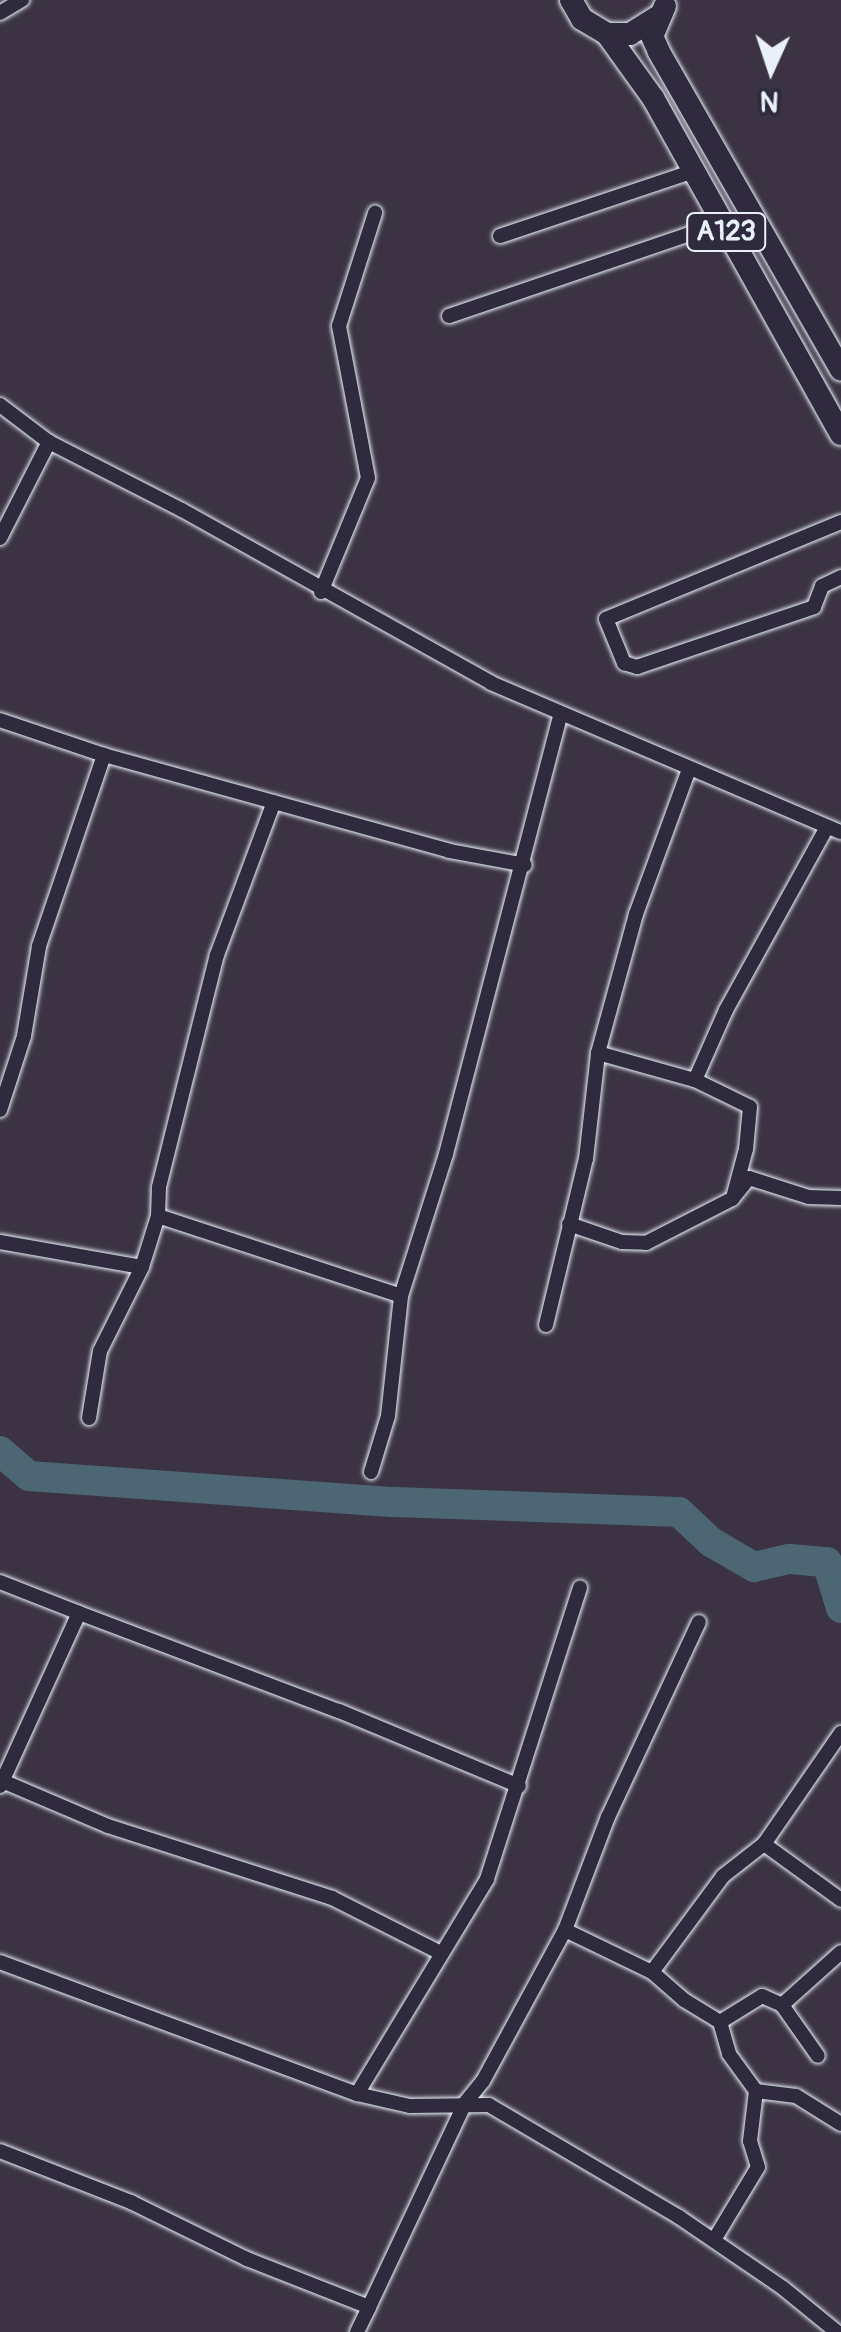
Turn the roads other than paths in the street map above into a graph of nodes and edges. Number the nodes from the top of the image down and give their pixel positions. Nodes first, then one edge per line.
1 (22, 0) edge
2 (572, 0) edge
3 (666, 3) edge
4 (1, 11) edge
5 (607, 34) junction
6 (691, 172) junction
7 (375, 213) dead end
8 (722, 223) junction
9 (500, 236) dead end
10 (449, 316) dead end
11 (841, 370) edge
12 (0, 406) edge
13 (841, 434) edge
14 (49, 442) junction
15 (841, 522) edge
16 (0, 538) edge
17 (841, 577) edge
18 (322, 592) junction
19 (560, 714) junction
20 (0, 720) edge
21 (104, 756) junction
22 (689, 769) junction
23 (274, 802) junction
24 (834, 829) edge
25 (525, 865) junction
26 (598, 1053) junction
27 (695, 1080) junction
28 (0, 1110) edge
29 (841, 1198) edge
30 (732, 1199) junction
31 (158, 1216) junction
32 (568, 1224) junction
33 (0, 1242) edge
34 (142, 1267) junction
35 (400, 1296) junction
36 (546, 1325) dead end
37 (89, 1418) dead end
38 (371, 1472) dead end
39 (0, 1582) edge
40 (580, 1587) dead end
41 (79, 1613) junction
42 (698, 1622) dead end
43 (841, 1733) edge
44 (1, 1783) edge
45 (519, 1786) junction
46 (764, 1844) junction
47 (841, 1900) edge
48 (565, 1930) junction
49 (441, 1953) junction
50 (838, 1961) edge
51 (0, 1962) edge
52 (652, 1972) junction
53 (782, 2005) junction
54 (720, 2022) junction
55 (818, 2056) dead end
56 (756, 2091) junction
57 (357, 2094) junction
58 (465, 2103) junction
59 (841, 2124) edge
60 (0, 2151) edge
61 (714, 2240) junction
62 (369, 2307) junction
63 (357, 2332) edge
64 (837, 2332) edge

1 - 4 street
2 - 5 highway, A123
3 - 5 highway, A123
3 - 11 highway, A123
5 - 6 highway, A123
6 - 8 highway, A123
6 - 9 street
7 - 18 street
8 - 10 street
8 - 13 highway, A123
12 - 14 street
14 - 16 street
14 - 18 street
15 - 17 street
18 - 19 street
19 - 22 street
19 - 25 street
20 - 21 street
21 - 23 street
21 - 28 street
22 - 24 street
22 - 26 street
23 - 25 street
23 - 31 street
24 - 27 street
25 - 35 street
26 - 27 street
26 - 32 street
27 - 30 street
29 - 30 street
30 - 32 street
31 - 34 street
31 - 35 street
32 - 36 street
33 - 34 street
34 - 37 street
35 - 38 street
39 - 41 street
40 - 45 street
41 - 44 street
41 - 45 street
42 - 48 street
43 - 46 street
44 - 49 street
45 - 49 street
46 - 47 street
46 - 52 street
48 - 52 street
48 - 58 street
49 - 57 street
50 - 53 street
51 - 57 street
52 - 54 street
53 - 54 street
53 - 55 street
54 - 56 street
56 - 59 street
56 - 61 street
57 - 58 street
58 - 61 street
58 - 62 street
60 - 62 street
61 - 64 street
62 - 63 street

